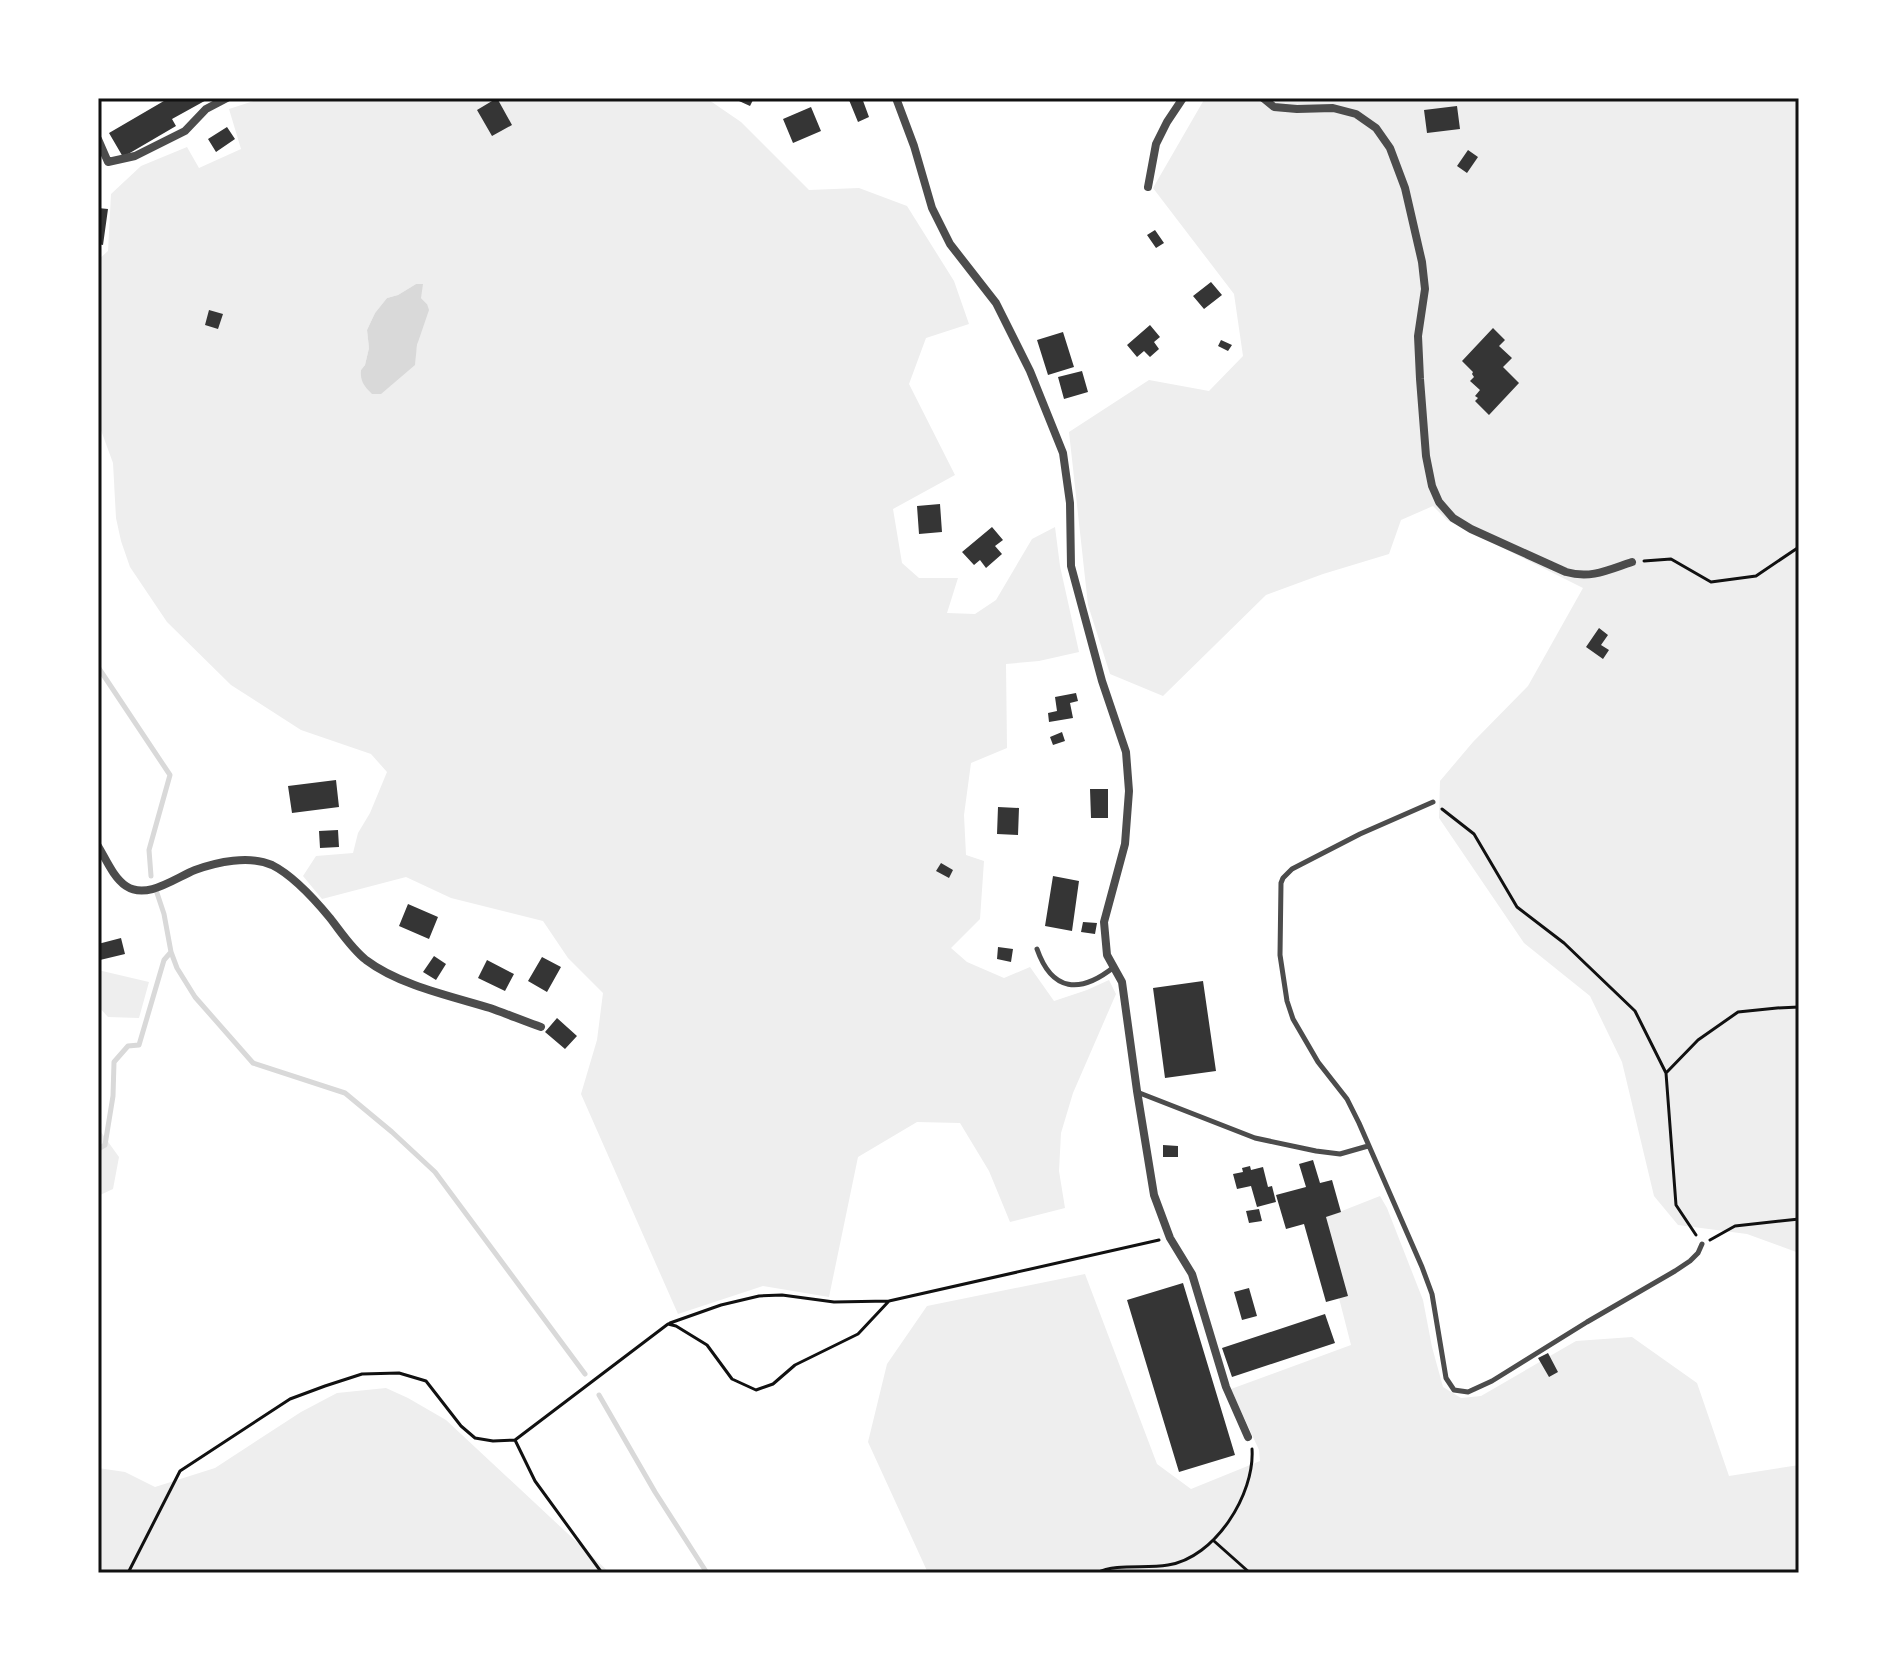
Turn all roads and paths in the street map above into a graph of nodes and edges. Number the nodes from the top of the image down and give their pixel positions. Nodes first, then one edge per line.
1 (227, 98) edge
2 (896, 98) edge
3 (1183, 98) edge
4 (1263, 98) edge
5 (98, 139) edge
6 (1148, 187) dead end
7 (1799, 547) edge
8 (1632, 562) joint
9 (1433, 802) joint
10 (98, 846) edge
11 (1037, 949) dead end
12 (1114, 967) junction
13 (1799, 1007) edge
14 (541, 1027) dead end
15 (1666, 1073) junction
16 (1137, 1091) junction
17 (1368, 1146) junction
18 (1799, 1219) edge
19 (1170, 1238) junction
20 (1702, 1244) junction
21 (889, 1301) junction
22 (668, 1324) junction
23 (1248, 1437) joint
24 (515, 1440) junction
25 (1214, 1541) junction
26 (128, 1573) edge
27 (602, 1573) edge
28 (1096, 1573) edge
29 (1250, 1573) edge

1 - 5 street
2 - 12 street
3 - 6 street
4 - 8 street
7 - 8 path
9 - 15 path
9 - 17 lane
10 - 14 street
11 - 12 lane
12 - 16 street
13 - 15 path
15 - 20 path
16 - 17 lane
16 - 19 street
17 - 20 lane
18 - 20 path
19 - 21 path
19 - 23 street
21 - 22 path
21 - 22 path
22 - 24 path
23 - 25 path
24 - 26 path
24 - 27 path
25 - 28 path
25 - 29 path

